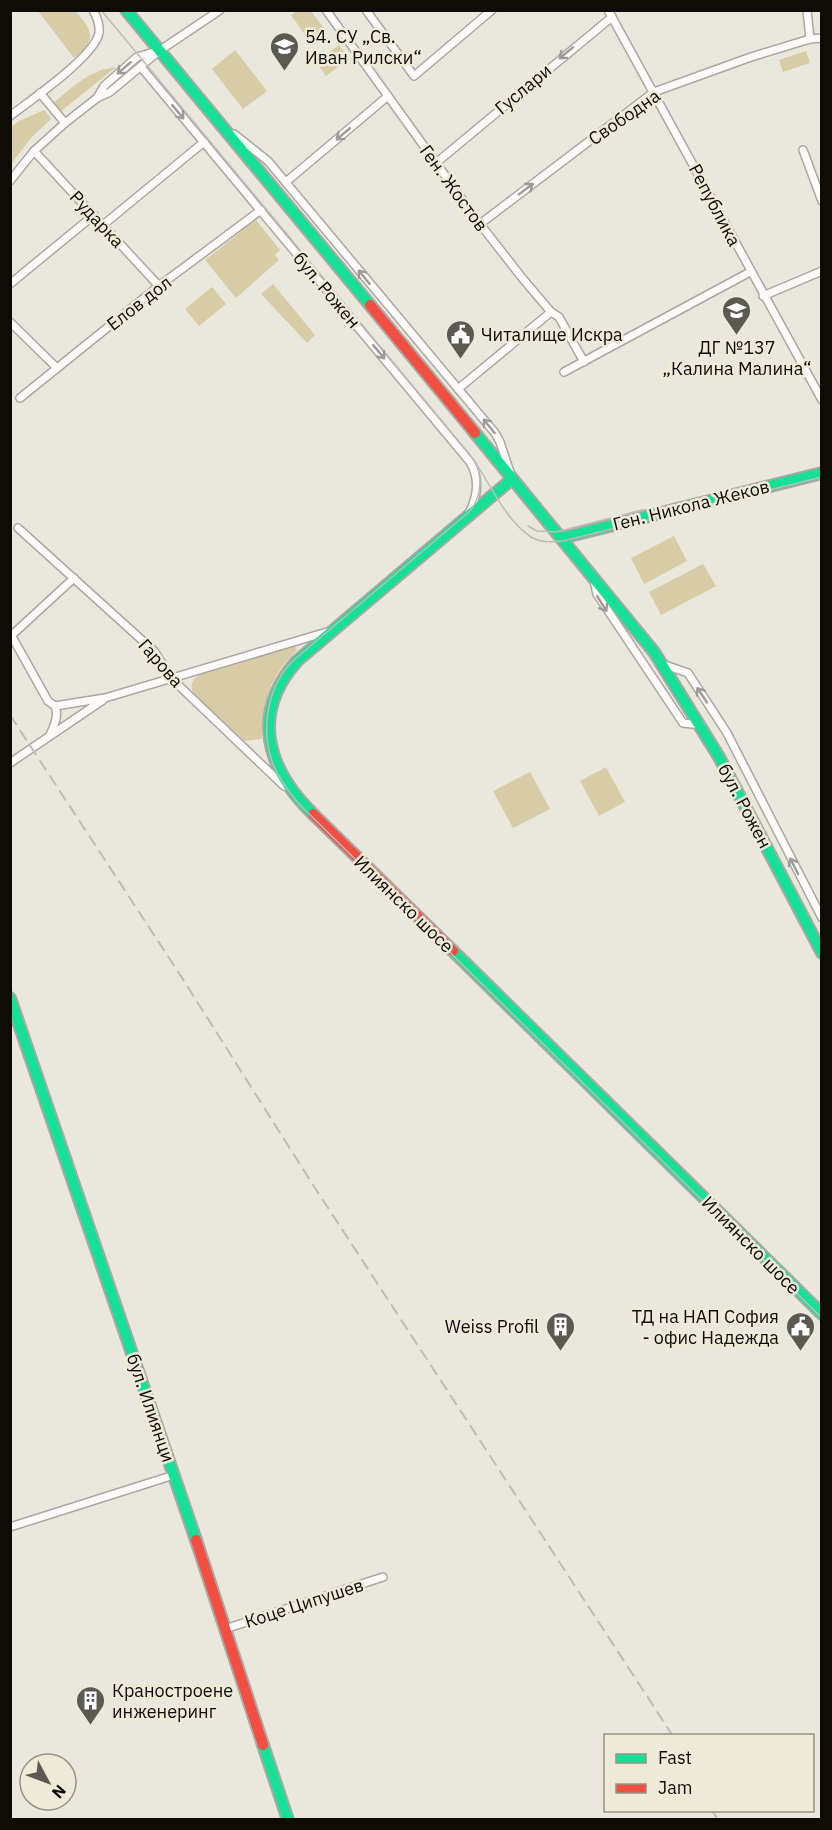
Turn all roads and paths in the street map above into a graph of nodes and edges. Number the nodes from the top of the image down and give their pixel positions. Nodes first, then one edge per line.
1 (93, 10) edge
2 (126, 10) edge
3 (220, 10) edge
4 (326, 10) edge
5 (366, 10) edge
6 (492, 10) edge
7 (807, 10) edge
8 (610, 14) edge
9 (822, 38) edge
10 (810, 39) junction
11 (159, 51) junction
12 (141, 68) junction
13 (654, 92) junction
14 (40, 93) junction
15 (388, 96) junction
16 (97, 98) junction
17 (10, 116) edge
18 (218, 122) junction
19 (65, 123) junction
20 (204, 142) junction
21 (803, 150) dead end
22 (34, 151) junction
23 (436, 163) junction
24 (10, 181) edge
25 (285, 182) junction
26 (822, 201) edge
27 (261, 210) junction
28 (94, 215) junction
29 (103, 225) junction
30 (480, 225) junction
31 (822, 271) edge
32 (750, 272) junction
33 (10, 284) edge
34 (159, 286) junction
35 (763, 296) junction
36 (552, 312) junction
37 (10, 322) edge
38 (584, 362) junction
39 (57, 368) junction
40 (564, 372) dead end
41 (458, 389) junction
42 (20, 398) dead end
43 (822, 400) edge
44 (822, 473) edge
45 (512, 479) junction
46 (461, 522) junction
47 (18, 528) dead end
48 (561, 538) junction
49 (74, 578) junction
50 (594, 579) junction
51 (333, 631) junction
52 (11, 634) edge
53 (661, 663) junction
54 (172, 679) junction
55 (105, 698) junction
56 (55, 706) junction
57 (701, 725) junction
58 (49, 737) junction
59 (10, 763) edge
60 (301, 802) junction
61 (822, 918) edge
62 (822, 953) edge
63 (10, 998) edge
64 (822, 1314) edge
65 (174, 1475) junction
66 (10, 1527) edge
67 (383, 1577) dead end
68 (225, 1629) junction
69 (288, 1820) edge

1 - 14 street
2 - 11 street, бул. Рожен
3 - 11 street
4 - 15 street, Ген. Жостов
5 - 6 street
7 - 10 street
8 - 13 street, Република
8 -> 23 street, Гуслари
9 - 10 street, Свободна
10 - 13 street, Свободна
11 - 12 street
11 -> 16 street
11 - 18 street, бул. Рожен
12 - 16 street
12 -> 20 street, бул. Рожен
30 -> 13 street, Свободна
13 - 32 street, Република
14 - 17 street
14 - 19 street
15 - 23 street, Ген. Жостов
15 -> 25 street
16 - 19 street
18 - 25 street, бул. Рожен
18 - 45 street, бул. Рожен
19 - 22 street
20 - 27 street, бул. Рожен
20 - 29 street
21 - 26 street
22 - 24 street
22 - 28 street, Рударка
23 - 30 street, Ген. Жостов
41 -> 25 street, бул. Рожен
27 - 34 street, Елов дол
27 -> 46 street, бул. Рожен
28 - 29 street, Рударка
28 - 33 street
29 - 34 street, Рударка
30 - 36 street, Ген. Жостов
31 - 35 street
32 - 35 street, Република
32 - 38 street
34 - 39 street, Елов дол
35 - 43 street, Република
36 - 38 street, Ген. Жостов
36 - 41 street
37 - 39 street
38 - 40 street
39 - 42 street, Елов дол
45 -> 41 street, бул. Рожен
44 - 48 street, Ген. Никола Жеков
45 - 46 street, Илиянско шосе
45 - 48 street, бул. Рожен
46 - 51 street, Илиянско шосе
47 - 49 street, Гарова
48 - 50 street, бул. Рожен
49 - 52 street
49 - 54 street, Гарова
50 - 53 street, бул. Рожен
50 -> 57 street, бул. Рожен
51 - 54 street
51 - 60 street, Илиянско шосе
52 - 56 street
53 - 57 street, бул. Рожен
61 -> 53 street, бул. Рожен
54 - 55 street
54 - 60 street, Гарова
55 - 56 street
55 - 58 street
56 - 58 street
57 - 62 street, бул. Рожен
58 - 59 street
60 - 64 street, Илиянско шосе
63 - 65 street, бул. Илиянци
65 - 66 street
65 - 68 street, бул. Илиянци
67 - 68 street, Коце Ципушев
68 - 69 street, бул. Илиянци

